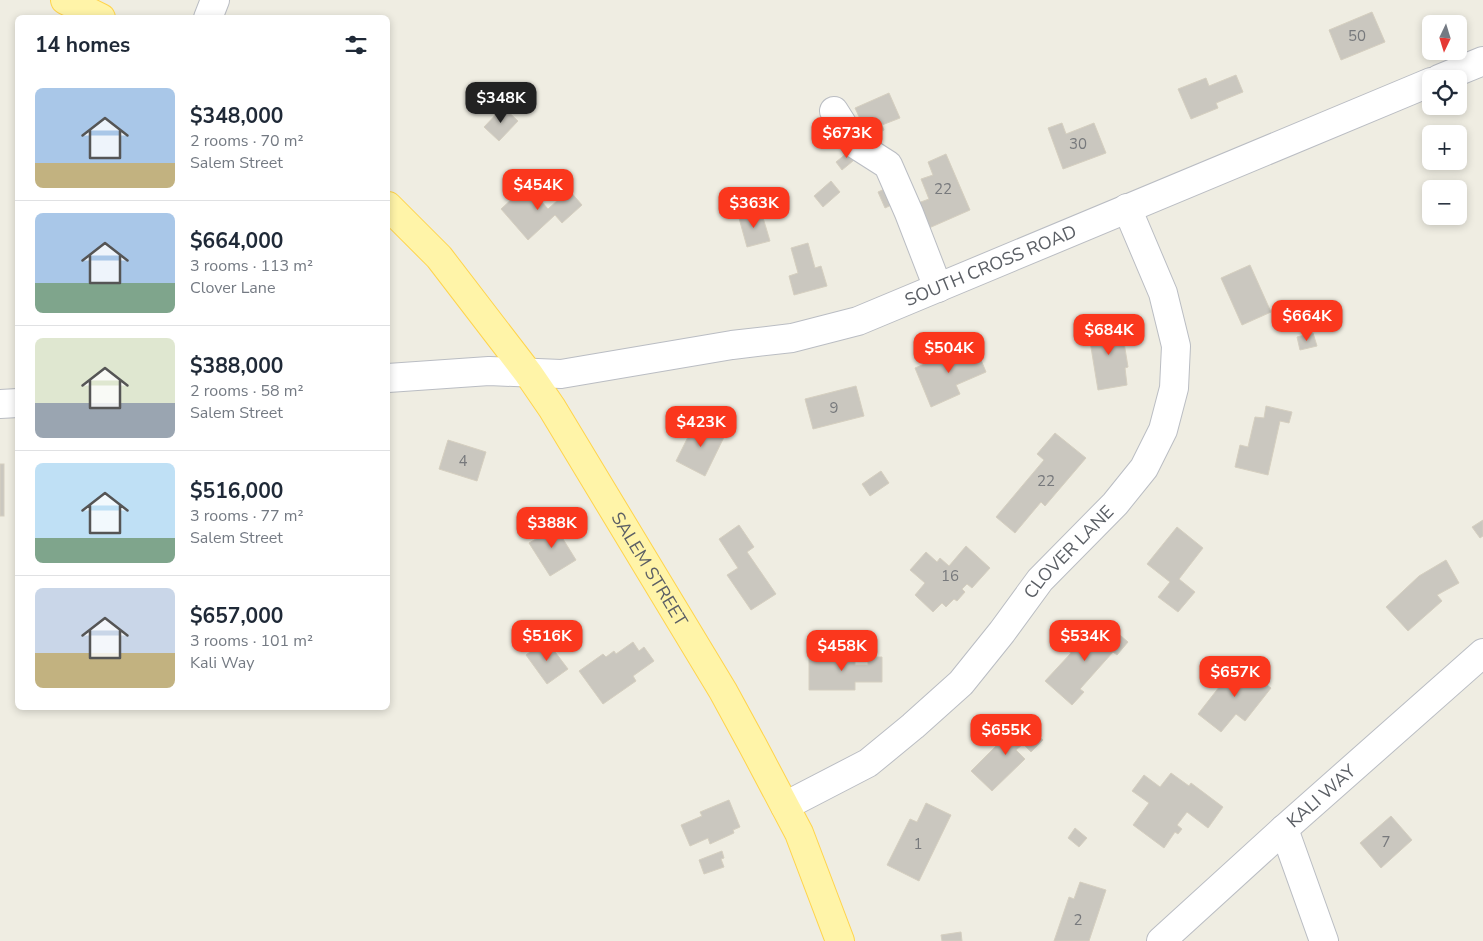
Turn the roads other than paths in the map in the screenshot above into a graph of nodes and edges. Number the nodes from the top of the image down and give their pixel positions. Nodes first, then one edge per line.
1 (65, 0) edge
2 (216, 0) edge
3 (95, 15) edge
4 (209, 15) edge
5 (1483, 60) edge
6 (1460, 70) edge
7 (1422, 86) edge
8 (834, 111) dead end
9 (390, 208) edge
10 (1127, 208) junction
11 (938, 288) junction
12 (528, 372) junction
13 (390, 378) edge
14 (15, 403) edge
15 (0, 404) edge
16 (1483, 653) edge
17 (785, 806) junction
18 (1284, 829) junction
19 (840, 941) edge
20 (1161, 941) edge
21 (1324, 941) edge

1 - 3 main road
2 - 4 street
5 - 6 street
7 - 10 street, SOUTH CROSS ROAD
8 - 11 street
9 - 12 main road, SALEM STREET
10 - 11 street, SOUTH CROSS ROAD
10 - 17 street, CLOVER LANE
11 - 12 street, SOUTH CROSS ROAD
12 - 13 street, SOUTH CROSS ROAD
12 - 17 main road, SALEM STREET
14 - 15 street
16 - 18 street, KALI WAY
17 - 19 main road, SALEM STREET
18 - 20 street, KALI WAY
18 - 21 street

